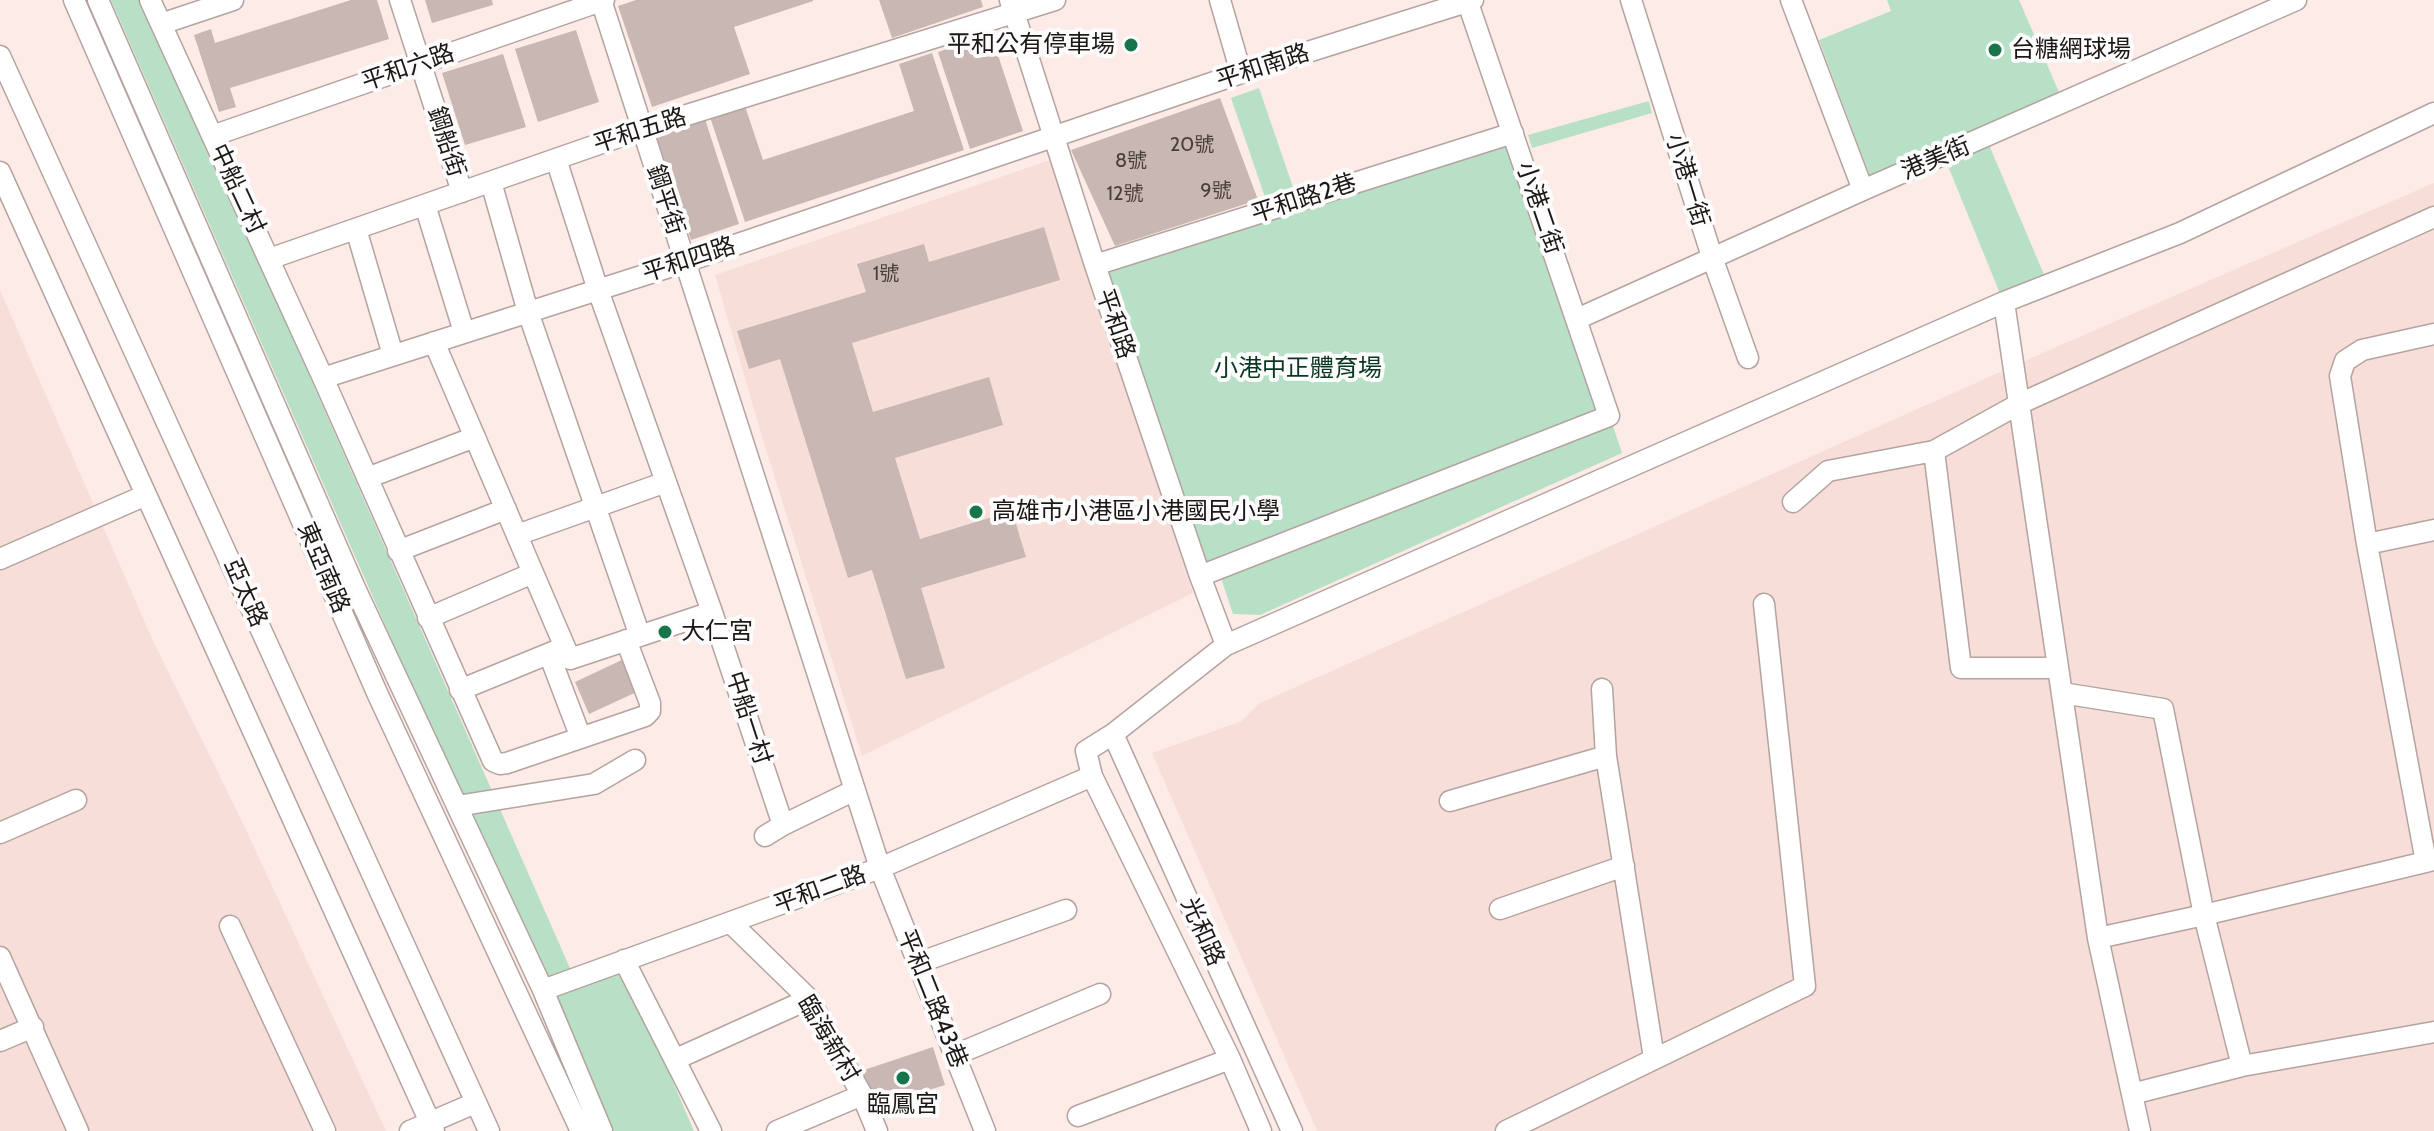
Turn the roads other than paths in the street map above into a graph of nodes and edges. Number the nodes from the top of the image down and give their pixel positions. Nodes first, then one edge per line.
1 (74, 0) edge
2 (98, 0) edge
3 (150, 0) edge
4 (233, 0) edge
5 (400, 0) edge
6 (602, 0) edge
7 (1055, 0) edge
8 (1220, 0) edge
9 (1469, 0) edge
10 (1631, 0) edge
11 (1791, 0) edge
12 (2296, 0) edge
13 (1012, 7) edge
14 (161, 24) junction
15 (0, 56) edge
16 (420, 64) junction
17 (1241, 73) junction
18 (2434, 113) edge
19 (642, 129) junction
20 (1513, 133) junction
21 (212, 136) junction
22 (1054, 138) junction
23 (556, 159) junction
24 (0, 172) edge
25 (491, 182) junction
26 (1863, 190) junction
27 (462, 192) junction
28 (425, 205) junction
29 (2434, 217) edge
30 (356, 229) junction
31 (269, 259) junction
32 (1713, 260) junction
33 (685, 262) junction
34 (1095, 265) junction
35 (598, 290) junction
36 (2004, 302) junction
37 (528, 312) junction
38 (1577, 319) junction
39 (464, 332) junction
40 (2434, 334) edge
41 (434, 342) junction
42 (393, 355) junction
43 (1748, 358) dead end
44 (323, 378) junction
45 (2019, 404) junction
46 (475, 437) junction
47 (1934, 451) junction
48 (367, 478) junction
49 (666, 482) junction
50 (146, 495) junction
51 (1793, 502) dead end
52 (596, 507) junction
53 (506, 509) junction
54 (2434, 530) edge
55 (517, 535) junction
56 (2367, 544) junction
57 (398, 551) junction
58 (0, 559) edge
59 (533, 573) junction
60 (1200, 576) junction
61 (1764, 604) dead end
62 (712, 612) junction
63 (428, 618) junction
64 (633, 638) junction
65 (1226, 645) junction
66 (557, 651) junction
67 (2057, 668) junction
68 (1602, 689) dead end
69 (460, 690) junction
70 (2062, 693) junction
71 (1113, 734) junction
72 (581, 738) junction
73 (1606, 756) junction
74 (635, 760) dead end
75 (1092, 776) junction
76 (855, 790) junction
77 (76, 800) dead end
78 (1450, 801) dead end
79 (457, 806) junction
80 (0, 833) edge
81 (2430, 861) edge
82 (1624, 866) junction
83 (880, 868) junction
84 (1500, 909) dead end
85 (1066, 910) dead end
86 (2204, 915) junction
87 (731, 923) junction
88 (230, 926) dead end
89 (2098, 938) junction
90 (0, 957) edge
91 (624, 960) junction
92 (918, 963) junction
93 (543, 990) junction
94 (1100, 994) dead end
95 (809, 999) junction
96 (33, 1027) junction
97 (2434, 1032) edge
98 (0, 1041) edge
99 (955, 1055) junction
100 (1654, 1058) junction
101 (676, 1059) junction
102 (1230, 1059) junction
103 (2242, 1066) junction
104 (2132, 1094) junction
105 (862, 1095) junction
106 (475, 1103) junction
107 (1078, 1116) dead end
108 (433, 1127) edge
109 (78, 1131) edge
110 (325, 1131) edge
111 (410, 1131) edge
112 (489, 1131) edge
113 (581, 1131) edge
114 (602, 1131) edge
115 (711, 1131) edge
116 (777, 1131) edge
117 (877, 1131) edge
118 (985, 1131) edge
119 (1261, 1131) edge
120 (1292, 1131) edge
121 (1506, 1131) edge
122 (2140, 1131) edge

1 - 113 street, 東亞南路
2 - 79 street, 東亞南路
3 - 14 street, 中船二村
4 - 14 street
5 - 16 street, 鋼船街
6 - 16 street, 平和六路
6 - 19 street, 鋼平街
7 - 13 street, 平和五路
8 - 17 street
9 - 17 street, 平和南路
9 - 20 street, 小港二街
10 - 32 street, 小港一街
11 - 26 street
12 - 26 street, 港美街
13 - 19 street, 平和五路
13 - 22 street, 平和路
14 - 21 street, 中船二村
15 - 106 street, 亞太路
16 - 21 street, 平和六路
16 - 27 street, 鋼船街
17 - 22 street, 平和南路
18 - 36 street
19 - 23 street, 平和五路
19 - 33 street, 鋼平街
20 - 34 street, 平和路2巷
20 - 38 street, 小港二街
21 - 31 street, 中船二村
22 - 33 street, 平和四路
22 - 34 street, 平和路
23 - 25 street, 平和五路
23 - 35 street
24 - 50 street, 亞太路
25 - 27 street, 平和五路
25 - 37 street
26 - 32 street, 港美街
27 - 28 street, 平和五路
28 - 30 street, 平和五路
28 - 39 street
29 - 45 street
30 - 31 street, 平和五路
30 - 42 street
31 - 44 street, 中船二村
32 - 38 street, 港美街
32 - 43 street, 小港一街
33 - 35 street, 平和四路
33 - 76 street, 鋼平街
34 - 60 street, 平和路
35 - 37 street, 平和四路
35 - 49 street, 中船一村
36 - 45 street
36 - 65 street
37 - 39 street, 平和四路
37 - 52 street
38 - 60 street, 小港二街
39 - 41 street, 平和四路
40 - 56 street
41 - 42 street, 平和四路
41 - 46 street
42 - 44 street, 平和四路
44 - 48 street
45 - 47 street
45 - 67 street
46 - 48 street
46 - 53 street
47 - 51 street
47 - 67 street
48 - 57 street
49 - 52 street
49 - 62 street, 中船一村
50 - 58 street
50 - 108 street, 亞太路
52 - 55 street
52 - 64 street
53 - 55 street
53 - 57 street
54 - 56 street
55 - 59 street
56 - 81 street
57 - 63 street
59 - 63 street
59 - 66 street
60 - 65 street, 平和路
61 - 100 street
62 - 64 street
62 - 76 street, 中船一村
63 - 69 street
64 - 66 street
64 - 72 street
65 - 71 street
66 - 69 street
66 - 72 street
67 - 70 street
68 - 73 street
69 - 72 street
70 - 86 street
70 - 89 street
71 - 75 street, 光和路
71 - 120 street, 光和路
73 - 78 street
73 - 82 street
74 - 79 street
75 - 83 street, 平和二路
75 - 102 street, 光和路
76 - 83 street, 平和二路43巷
77 - 80 street
79 - 93 street, 東亞南路
81 - 86 street
82 - 84 street
82 - 100 street
83 - 87 street, 平和二路
83 - 92 street, 平和二路43巷
85 - 92 street
86 - 89 street
86 - 103 street
87 - 91 street, 平和二路
87 - 95 street, 臨海新村
88 - 110 street
89 - 104 street
90 - 96 street
91 - 93 street, 平和二路
91 - 101 street
92 - 99 street, 平和二路43巷
93 - 114 street, 東亞南路
94 - 99 street
95 - 101 street
95 - 105 street, 臨海新村
96 - 98 street
96 - 109 street
97 - 103 street
99 - 118 street, 平和二路43巷
100 - 121 street
101 - 115 street
102 - 107 street
102 - 119 street, 光和路
103 - 104 street
104 - 122 street
105 - 116 street
105 - 117 street, 臨海新村
106 - 108 street
106 - 112 street, 亞太路
108 - 111 street

